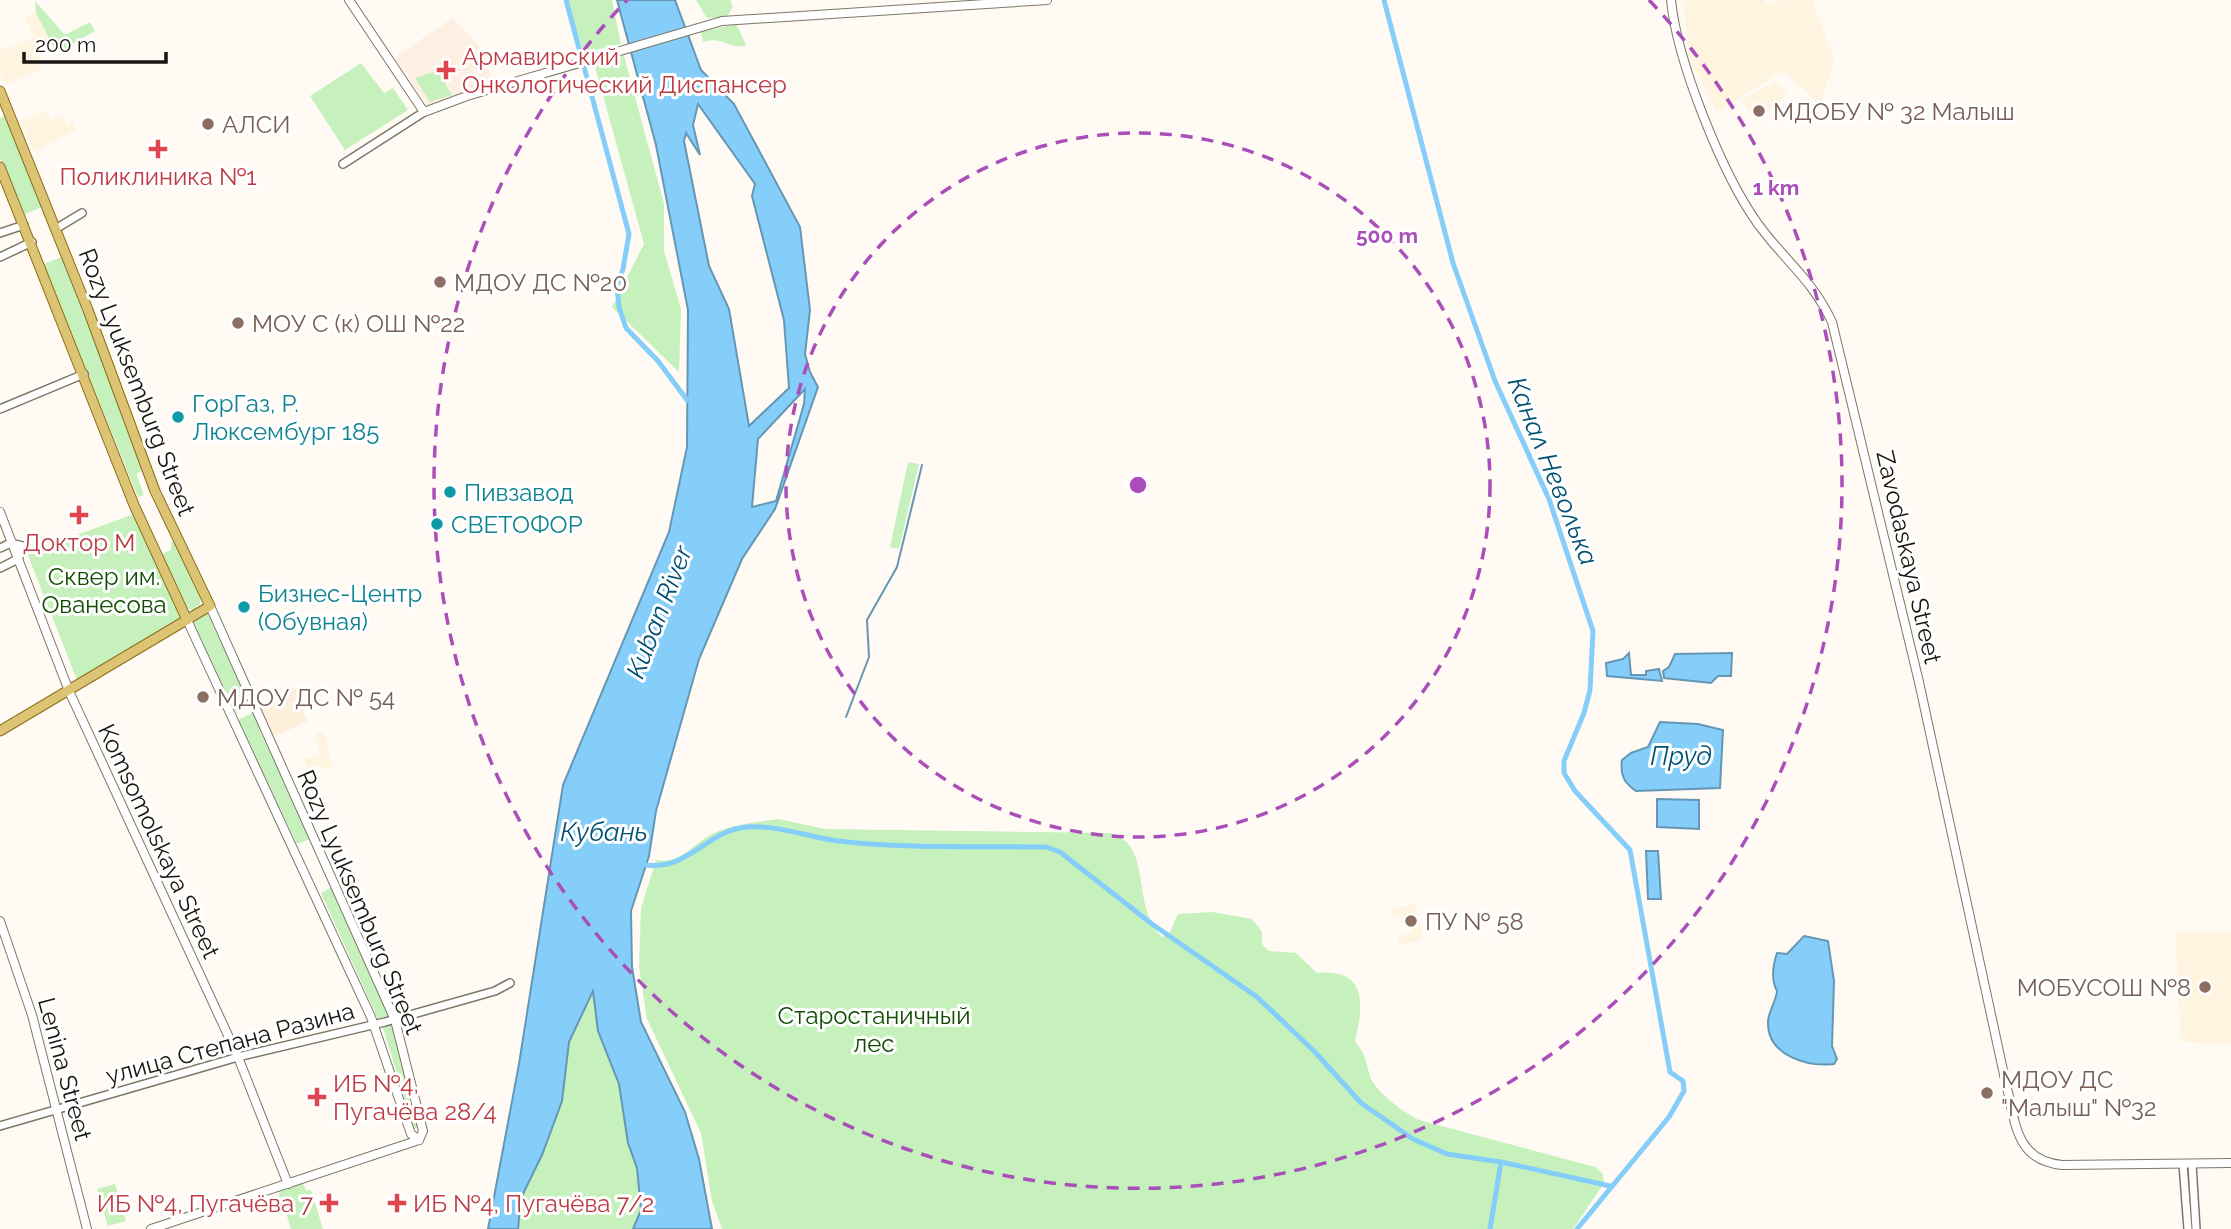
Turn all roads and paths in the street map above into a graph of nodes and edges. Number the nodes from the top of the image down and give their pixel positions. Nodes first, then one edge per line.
1 (349, 0) edge
2 (1047, 0) edge
3 (1671, 0) edge
4 (0, 91) edge
5 (3, 108) edge
6 (424, 112) junction
7 (343, 164) dead end
8 (0, 167) edge
9 (82, 213) dead end
10 (24, 225) junction
11 (57, 228) junction
12 (0, 233) edge
13 (32, 242) junction
14 (0, 257) edge
15 (84, 374) junction
16 (0, 409) edge
17 (0, 512) edge
18 (11, 543) junction
19 (0, 548) edge
20 (18, 559) junction
21 (0, 568) edge
22 (210, 606) junction
23 (187, 620) junction
24 (69, 691) junction
25 (0, 731) edge
26 (0, 921) edge
27 (510, 983) dead end
28 (395, 1020) junction
29 (374, 1025) junction
30 (238, 1057) junction
31 (57, 1111) junction
32 (0, 1126) edge
33 (419, 1140) junction
34 (2231, 1163) edge
35 (2188, 1164) junction
36 (288, 1184) junction
37 (87, 1229) edge
38 (151, 1229) edge
39 (2188, 1229) edge
40 (2196, 1229) edge

1 - 6 main road
2 - 6 main road
3 - 35 main road, Zavodaskaya Street
4 - 5 main road, Rozy Lyuksemburg Street
5 - 11 main road, Rozy Lyuksemburg Street
6 - 7 street
8 - 10 main road, Rozy Lyuksemburg Street
9 - 11 street
10 - 12 street
10 - 13 main road, Rozy Lyuksemburg Street
11 - 22 main road, Rozy Lyuksemburg Street
13 - 14 street
13 - 15 main road, Rozy Lyuksemburg Street
15 - 16 street
15 - 23 main road, Rozy Lyuksemburg Street
17 - 18 main road, Komsomolskaya Street
18 - 19 street
18 - 20 main road, Komsomolskaya Street
20 - 21 street
20 - 24 main road, Komsomolskaya Street
22 - 23 main road
22 - 28 main road, Rozy Lyuksemburg Street
23 - 24 main road
23 - 29 main road, Rozy Lyuksemburg Street
24 - 25 main road
24 - 30 main road, Komsomolskaya Street
26 - 31 main road, Lenina Street
27 - 28 street, улица Степана Разина
28 - 29 street, улица Степана Разина
28 - 33 main road, Rozy Lyuksemburg Street
29 - 30 street, улица Степана Разина
29 - 33 main road, Rozy Lyuksemburg Street
30 - 31 street, улица Степана Разина
30 - 36 main road, Komsomolskaya Street
31 - 32 street, улица Степана Разина
31 - 37 main road, Lenina Street
33 - 36 main road
34 - 35 main road
35 - 39 street
35 - 40 street
36 - 38 main road

